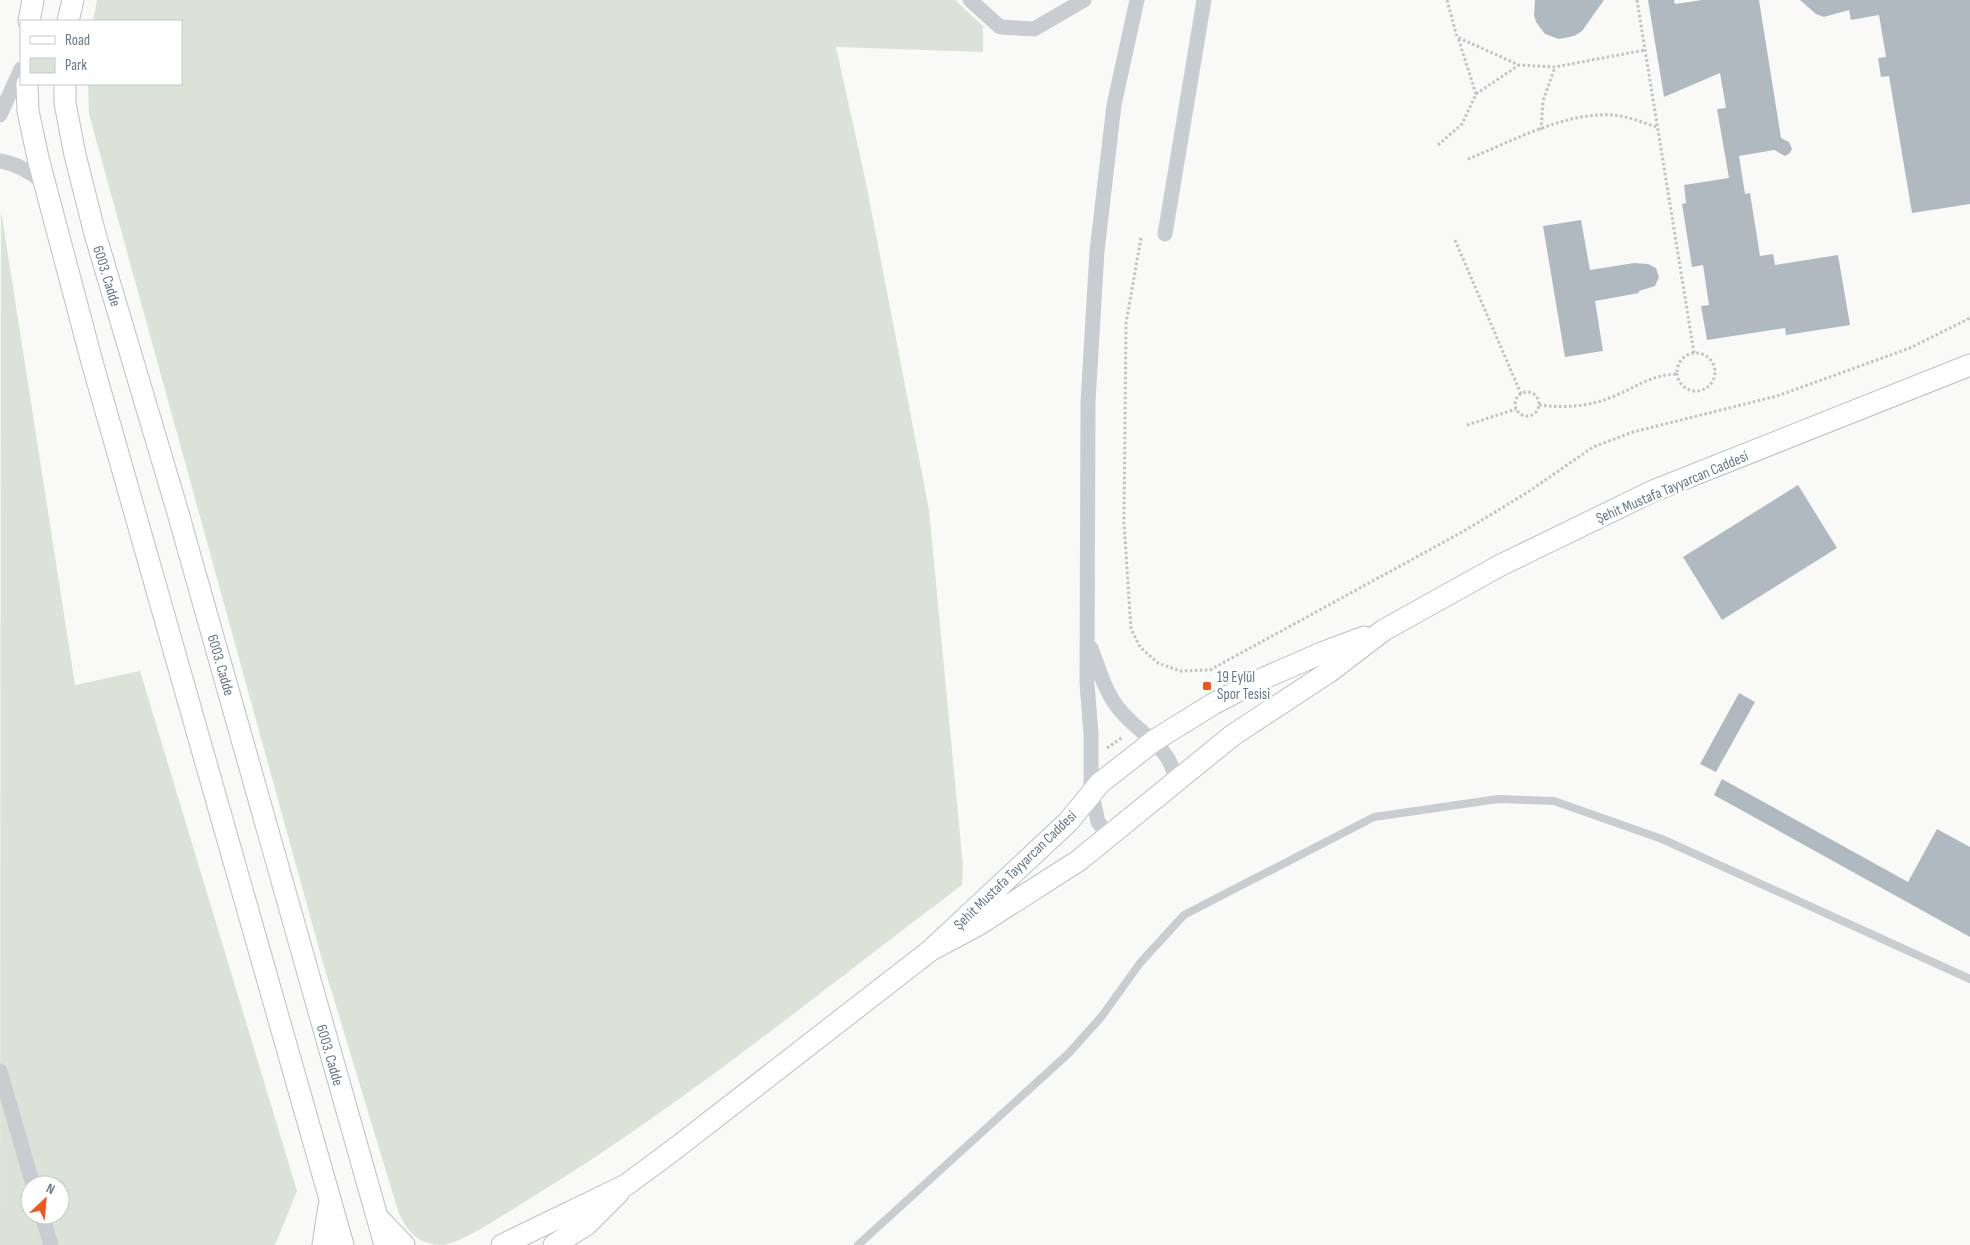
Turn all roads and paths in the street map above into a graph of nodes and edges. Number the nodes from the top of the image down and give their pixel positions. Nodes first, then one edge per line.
1 (34, 0) edge
2 (73, 0) edge
3 (970, 0) edge
4 (1084, 0) edge
5 (1137, 0) edge
6 (1204, 0) edge
7 (1447, 0) edge
8 (1637, 0) edge
9 (29, 20) edge
10 (68, 20) edge
11 (1457, 37) junction
12 (1645, 50) junction
13 (1520, 65) junction
14 (1555, 67) junction
15 (20, 72) edge
16 (27, 85) edge
17 (65, 85) edge
18 (1476, 94) junction
19 (0, 115) edge
20 (1658, 127) junction
21 (1541, 130) junction
22 (1438, 144) dead end
23 (1468, 160) dead end
24 (0, 161) edge
25 (44, 183) junction
26 (1165, 234) dead end
27 (1141, 238) dead end
28 (1455, 240) dead end
29 (1970, 318) edge
30 (1694, 353) junction
31 (1970, 365) edge
32 (1678, 374) junction
33 (1521, 394) junction
34 (1539, 405) junction
35 (1516, 410) junction
36 (1467, 425) dead end
37 (1384, 630) junction
38 (1088, 639) junction
39 (1123, 737) dead end
40 (1155, 740) junction
41 (1105, 750) dead end
42 (1176, 783) junction
43 (1091, 791) junction
44 (1110, 837) junction
45 (931, 950) junction
46 (1970, 979) edge
47 (0, 1071) edge
48 (30, 1175) edge
49 (626, 1184) junction
50 (330, 1201) junction
51 (375, 1214) junction
52 (45, 1225) edge
53 (51, 1245) edge
54 (323, 1245) edge
55 (344, 1245) edge
56 (386, 1245) edge
57 (404, 1245) edge
58 (502, 1245) edge
59 (554, 1245) edge
60 (858, 1245) edge

1 - 9 main road
2 - 10 main road
3 - 4 street
5 - 38 street
6 - 26 street
7 - 11 path
8 - 12 path
11 - 13 path
11 - 18 path
12 - 14 path
12 - 20 path
13 - 14 path
13 - 18 path
14 - 21 path
15 - 19 street
16 - 25 main road
17 - 51 main road, 6003. Cadde
18 - 22 path
20 - 21 path
20 - 30 path
21 - 23 path
24 - 25 street
25 - 50 main road
27 - 29 path
28 - 33 path
30 - 32 path
30 - 32 path
31 - 37 main road, Şehit Mustafa Tayyarcan Caddesi
32 - 34 path
33 - 34 path
33 - 35 path
34 - 35 path
35 - 36 path
37 - 40 main road, Şehit Mustafa Tayyarcan Caddesi
37 - 42 main road, Şehit Mustafa Tayyarcan Caddesi
38 - 40 street
38 - 43 street
39 - 41 path
40 - 42 street
40 - 43 main road, Şehit Mustafa Tayyarcan Caddesi
42 - 44 main road, Şehit Mustafa Tayyarcan Caddesi
43 - 44 street
43 - 45 main road, Şehit Mustafa Tayyarcan Caddesi
44 - 45 main road, Şehit Mustafa Tayyarcan Caddesi
45 - 49 main road, Şehit Mustafa Tayyarcan Caddesi
46 - 60 lane
47 - 48 street
49 - 58 main road, Şehit Mustafa Tayyarcan Caddesi
49 - 59 main road, Şehit Mustafa Tayyarcan Caddesi
50 - 54 main road
50 - 55 main road
51 - 56 main road, 6003. Cadde
51 - 57 main road
52 - 53 street

